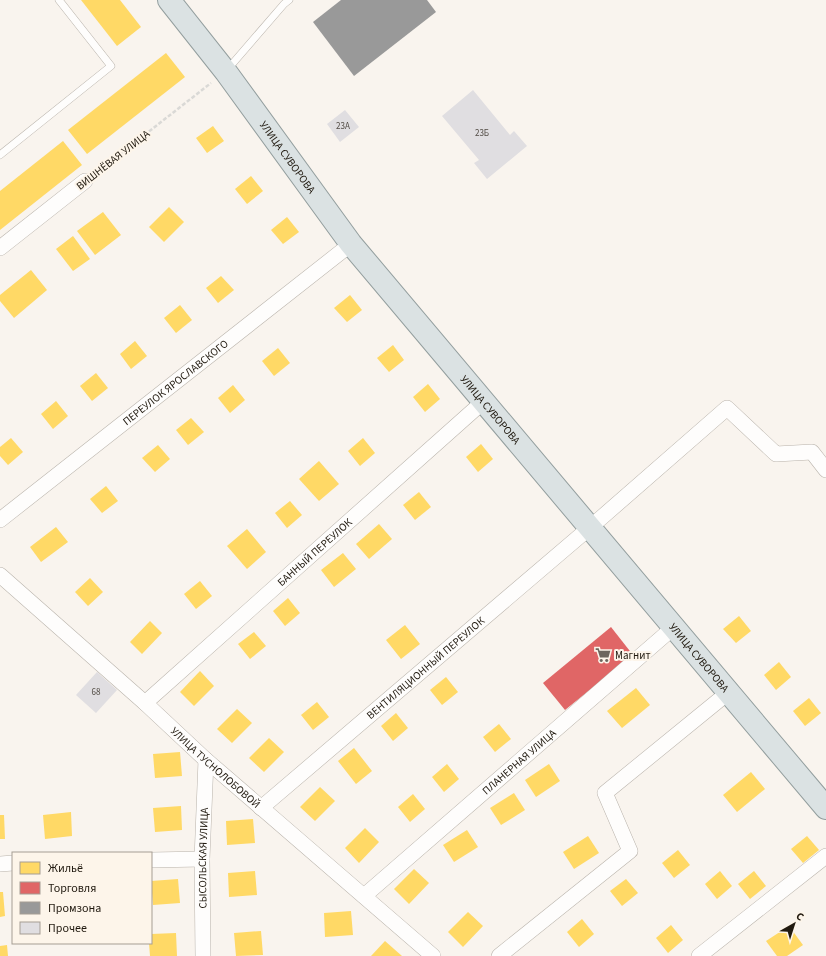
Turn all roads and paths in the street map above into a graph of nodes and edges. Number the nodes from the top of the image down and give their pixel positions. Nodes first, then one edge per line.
1 (59, 0) edge
2 (169, 0) edge
3 (289, 0) edge
4 (226, 72) junction
5 (0, 155) edge
6 (85, 181) joint
7 (351, 244) junction
8 (0, 248) edge
9 (484, 401) junction
10 (826, 470) edge
11 (0, 520) edge
12 (590, 527) junction
13 (0, 575) edge
14 (674, 627) junction
15 (724, 696) dead end
16 (145, 703) junction
17 (206, 760) junction
18 (261, 808) junction
19 (826, 808) edge
20 (826, 856) edge
21 (202, 859) junction
22 (152, 860) edge
23 (12, 863) edge
24 (0, 864) edge
25 (364, 896) junction
26 (203, 956) edge
27 (433, 956) edge
28 (500, 956) edge
29 (699, 956) edge

1 - 5 lane
2 - 4 main road, УЛИЦА СУВОРОВА
3 - 4 lane
4 - 6 path, ВИШНЁВАЯ УЛИЦА
4 - 7 main road, УЛИЦА СУВОРОВА
6 - 8 street, ВИШНЁВАЯ УЛИЦА
7 - 9 main road, УЛИЦА СУВОРОВА
7 - 11 street, ПЕРЕУЛОК ЯРОСЛАВСКОГО
9 - 12 main road, УЛИЦА СУВОРОВА
9 - 16 street, БАННЫЙ ПЕРЕУЛОК
10 - 12 street, ВЕНТИЛЯЦИОННЫЙ ПЕРЕУЛОК
12 - 14 main road, УЛИЦА СУВОРОВА
12 - 18 street, ВЕНТИЛЯЦИОННЫЙ ПЕРЕУЛОК
13 - 16 street, УЛИЦА ТУСНОЛОБОВОЙ
14 - 19 main road, УЛИЦА СУВОРОВА
14 - 25 street, ПЛАНЕРНАЯ УЛИЦА
15 - 28 street
16 - 17 street, УЛИЦА ТУСНОЛОБОВОЙ
17 - 18 street, УЛИЦА ТУСНОЛОБОВОЙ
17 - 21 street, СЫСОЛЬСКАЯ УЛИЦА
18 - 25 street, УЛИЦА ТУСНОЛОБОВОЙ
20 - 29 street
21 - 22 street
21 - 26 street, СЫСОЛЬСКАЯ УЛИЦА
23 - 24 street
25 - 27 street, УЛИЦА ТУСНОЛОБОВОЙ

